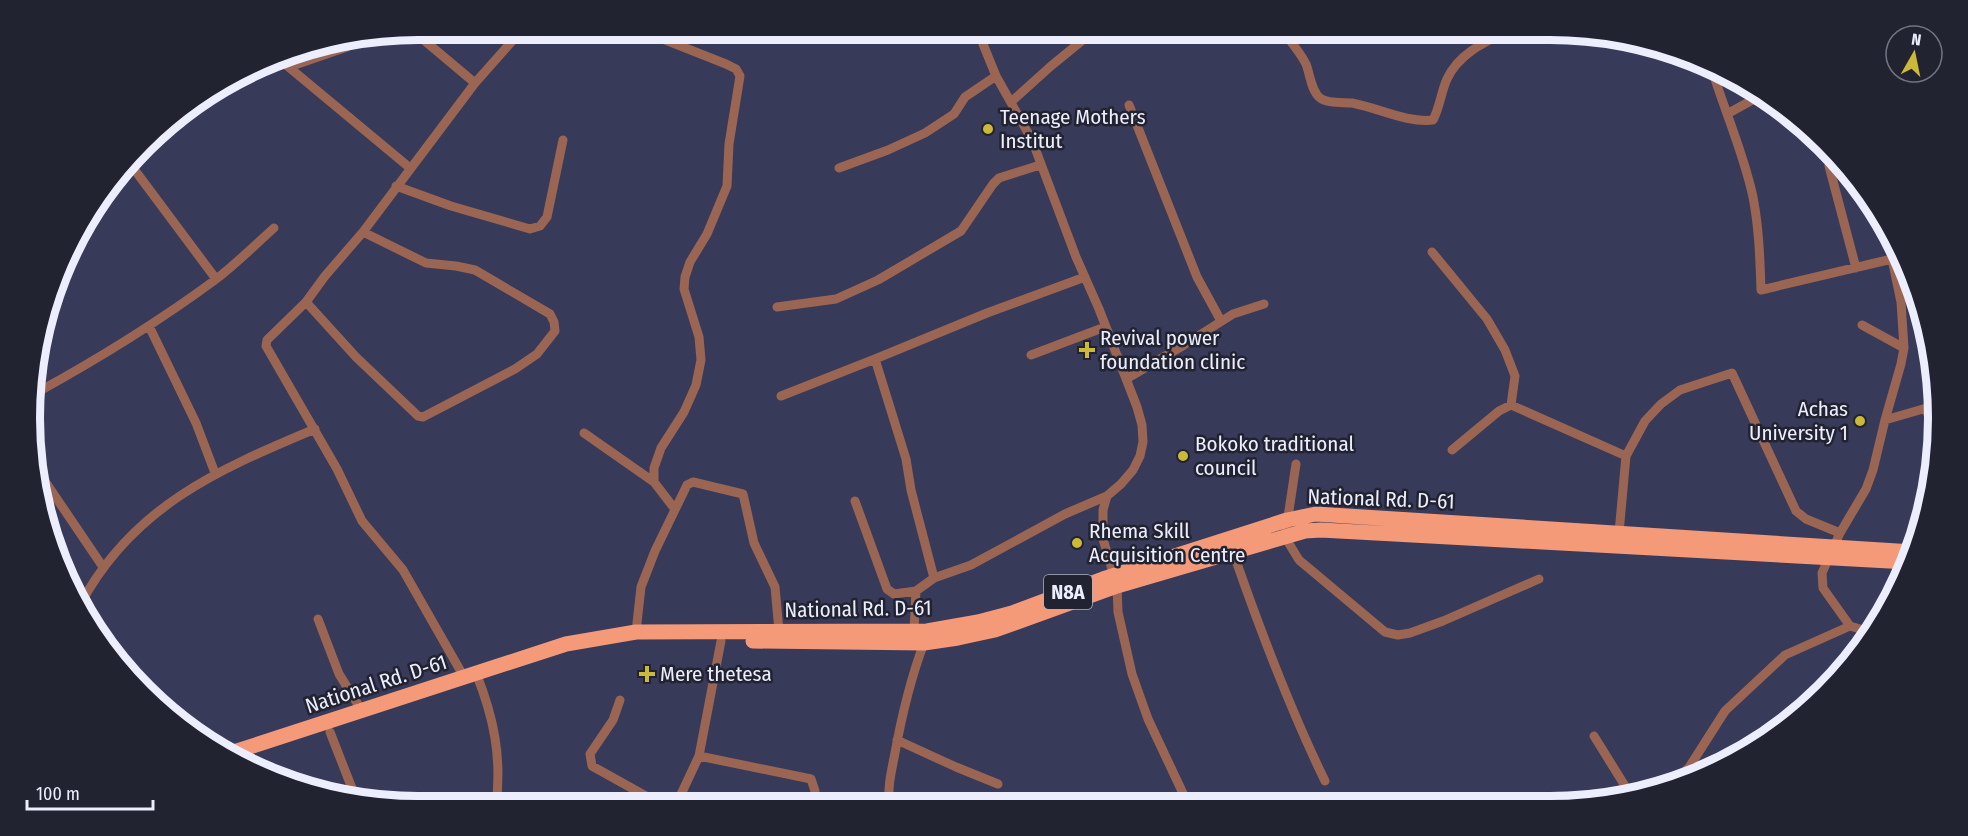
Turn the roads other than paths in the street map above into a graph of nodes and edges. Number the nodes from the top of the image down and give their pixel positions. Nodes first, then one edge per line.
1 (425, 41) edge
2 (512, 41) edge
3 (668, 41) edge
4 (983, 41) edge
5 (1082, 41) edge
6 (1290, 41) edge
7 (1489, 41) edge
8 (344, 48) edge
9 (286, 65) edge
10 (289, 67) junction
11 (996, 76) junction
12 (1715, 78) edge
13 (476, 83) junction
14 (1753, 100) edge
15 (1011, 102) junction
16 (1129, 105) dead end
17 (1726, 114) junction
18 (563, 140) dead end
19 (1829, 164) edge
20 (1040, 165) junction
21 (410, 168) junction
22 (838, 168) dead end
23 (134, 169) edge
24 (396, 186) junction
25 (274, 228) dead end
26 (363, 232) junction
27 (1432, 252) dead end
28 (1893, 259) edge
29 (1856, 268) junction
30 (1898, 272) edge
31 (1085, 277) junction
32 (216, 279) junction
33 (306, 302) junction
34 (1264, 304) dead end
35 (777, 307) dead end
36 (1221, 321) junction
37 (1862, 325) dead end
38 (149, 326) junction
39 (1105, 327) junction
40 (1904, 348) junction
41 (1030, 355) dead end
42 (875, 359) junction
43 (1126, 379) junction
44 (41, 390) edge
45 (781, 396) dead end
46 (1510, 405) junction
47 (1928, 414) edge
48 (1885, 420) junction
49 (315, 429) junction
50 (584, 434) dead end
51 (1452, 450) dead end
52 (1626, 456) junction
53 (1296, 464) dead end
54 (215, 473) junction
55 (654, 482) junction
56 (47, 485) edge
57 (1107, 496) junction
58 (855, 501) dead end
59 (674, 508) junction
60 (1287, 520) junction
61 (1619, 533) junction
62 (1285, 537) junction
63 (1834, 545) junction
64 (1903, 551) edge
65 (1233, 552) junction
66 (1900, 560) edge
67 (104, 567) junction
68 (934, 578) junction
69 (1539, 579) dead end
70 (1115, 581) junction
71 (916, 591) junction
72 (85, 597) edge
73 (318, 619) dead end
74 (1850, 626) junction
75 (1863, 630) edge
76 (779, 631) junction
77 (636, 632) junction
78 (919, 637) junction
79 (721, 641) junction
80 (473, 677) junction
81 (620, 700) dead end
82 (362, 711) junction
83 (330, 732) junction
84 (1594, 736) dead end
85 (897, 740) junction
86 (239, 750) edge
87 (699, 756) junction
88 (250, 757) edge
89 (1687, 770) edge
90 (1325, 781) dead end
91 (998, 784) dead end
92 (1626, 788) edge
93 (352, 789) edge
94 (497, 796) edge
95 (646, 796) edge
96 (680, 796) edge
97 (814, 796) edge
98 (889, 796) edge
99 (1184, 796) edge

1 - 13 street
2 - 13 street
3 - 55 street
4 - 11 street
5 - 15 street
6 - 7 street
8 - 10 street
9 - 10 street
10 - 21 street
11 - 15 street
11 - 22 street
12 - 17 street
13 - 21 street
14 - 17 street
15 - 20 street
16 - 36 street
17 - 29 street
18 - 24 street
19 - 29 street
20 - 31 street
20 - 35 street
21 - 24 street
23 - 32 street
24 - 26 street
25 - 32 street
26 - 33 street
26 - 33 street
27 - 46 street
28 - 29 street
30 - 40 street
31 - 39 street
31 - 42 street
32 - 38 street
33 - 49 street
34 - 36 street
36 - 43 street
37 - 40 street
38 - 44 street
38 - 54 street
39 - 41 street
39 - 43 street
40 - 48 street
42 - 45 street
42 - 68 street
43 - 57 street
46 - 51 street
46 - 52 street
47 - 48 street
48 - 63 street
49 - 54 street
49 - 80 street
50 - 55 street
52 - 61 street
52 - 63 street
53 - 60 street
54 - 67 street
55 - 59 street
56 - 67 street
57 - 68 street
57 - 70 street
58 - 71 street
59 - 76 street
59 - 77 street
60 - 61 highway, National Rd. D-61 / N8A
60 - 62 street
60 - 70 highway, National Rd. D-61 / N8A
61 - 63 highway, National Rd. D-61 / N8A
62 - 63 highway, National Rd. D-61 / N8A
62 - 65 highway, National Rd. D-61 / N8A
62 - 69 street
63 - 64 highway, National Rd. D-61 / N8A
63 - 66 highway, National Rd. D-61 / N8A
63 - 74 street
65 - 70 highway, National Rd. D-61 / N8A
65 - 90 street
67 - 72 street
68 - 71 street
70 - 78 highway, National Rd. D-61 / N8A
70 - 99 street
71 - 78 street
73 - 82 street
74 - 75 street
74 - 89 street
76 - 77 highway, National Rd. D-61 / N8A
76 - 78 highway, National Rd. D-61 / N8A
77 - 80 highway, National Rd. D-61 / N8A
78 - 79 highway, National Rd. D-61 / N8A
78 - 85 street
79 - 80 highway, National Rd. D-61 / N8A
79 - 87 street
80 - 82 highway, National Rd. D-61 / N8A
80 - 83 highway, National Rd. D-61 / N8A
80 - 94 street
81 - 95 street
82 - 86 highway, National Rd. D-61 / N8A
83 - 88 highway, National Rd. D-61 / N8A
83 - 93 street
84 - 92 street
85 - 91 street
85 - 98 street
87 - 96 street
87 - 97 street

